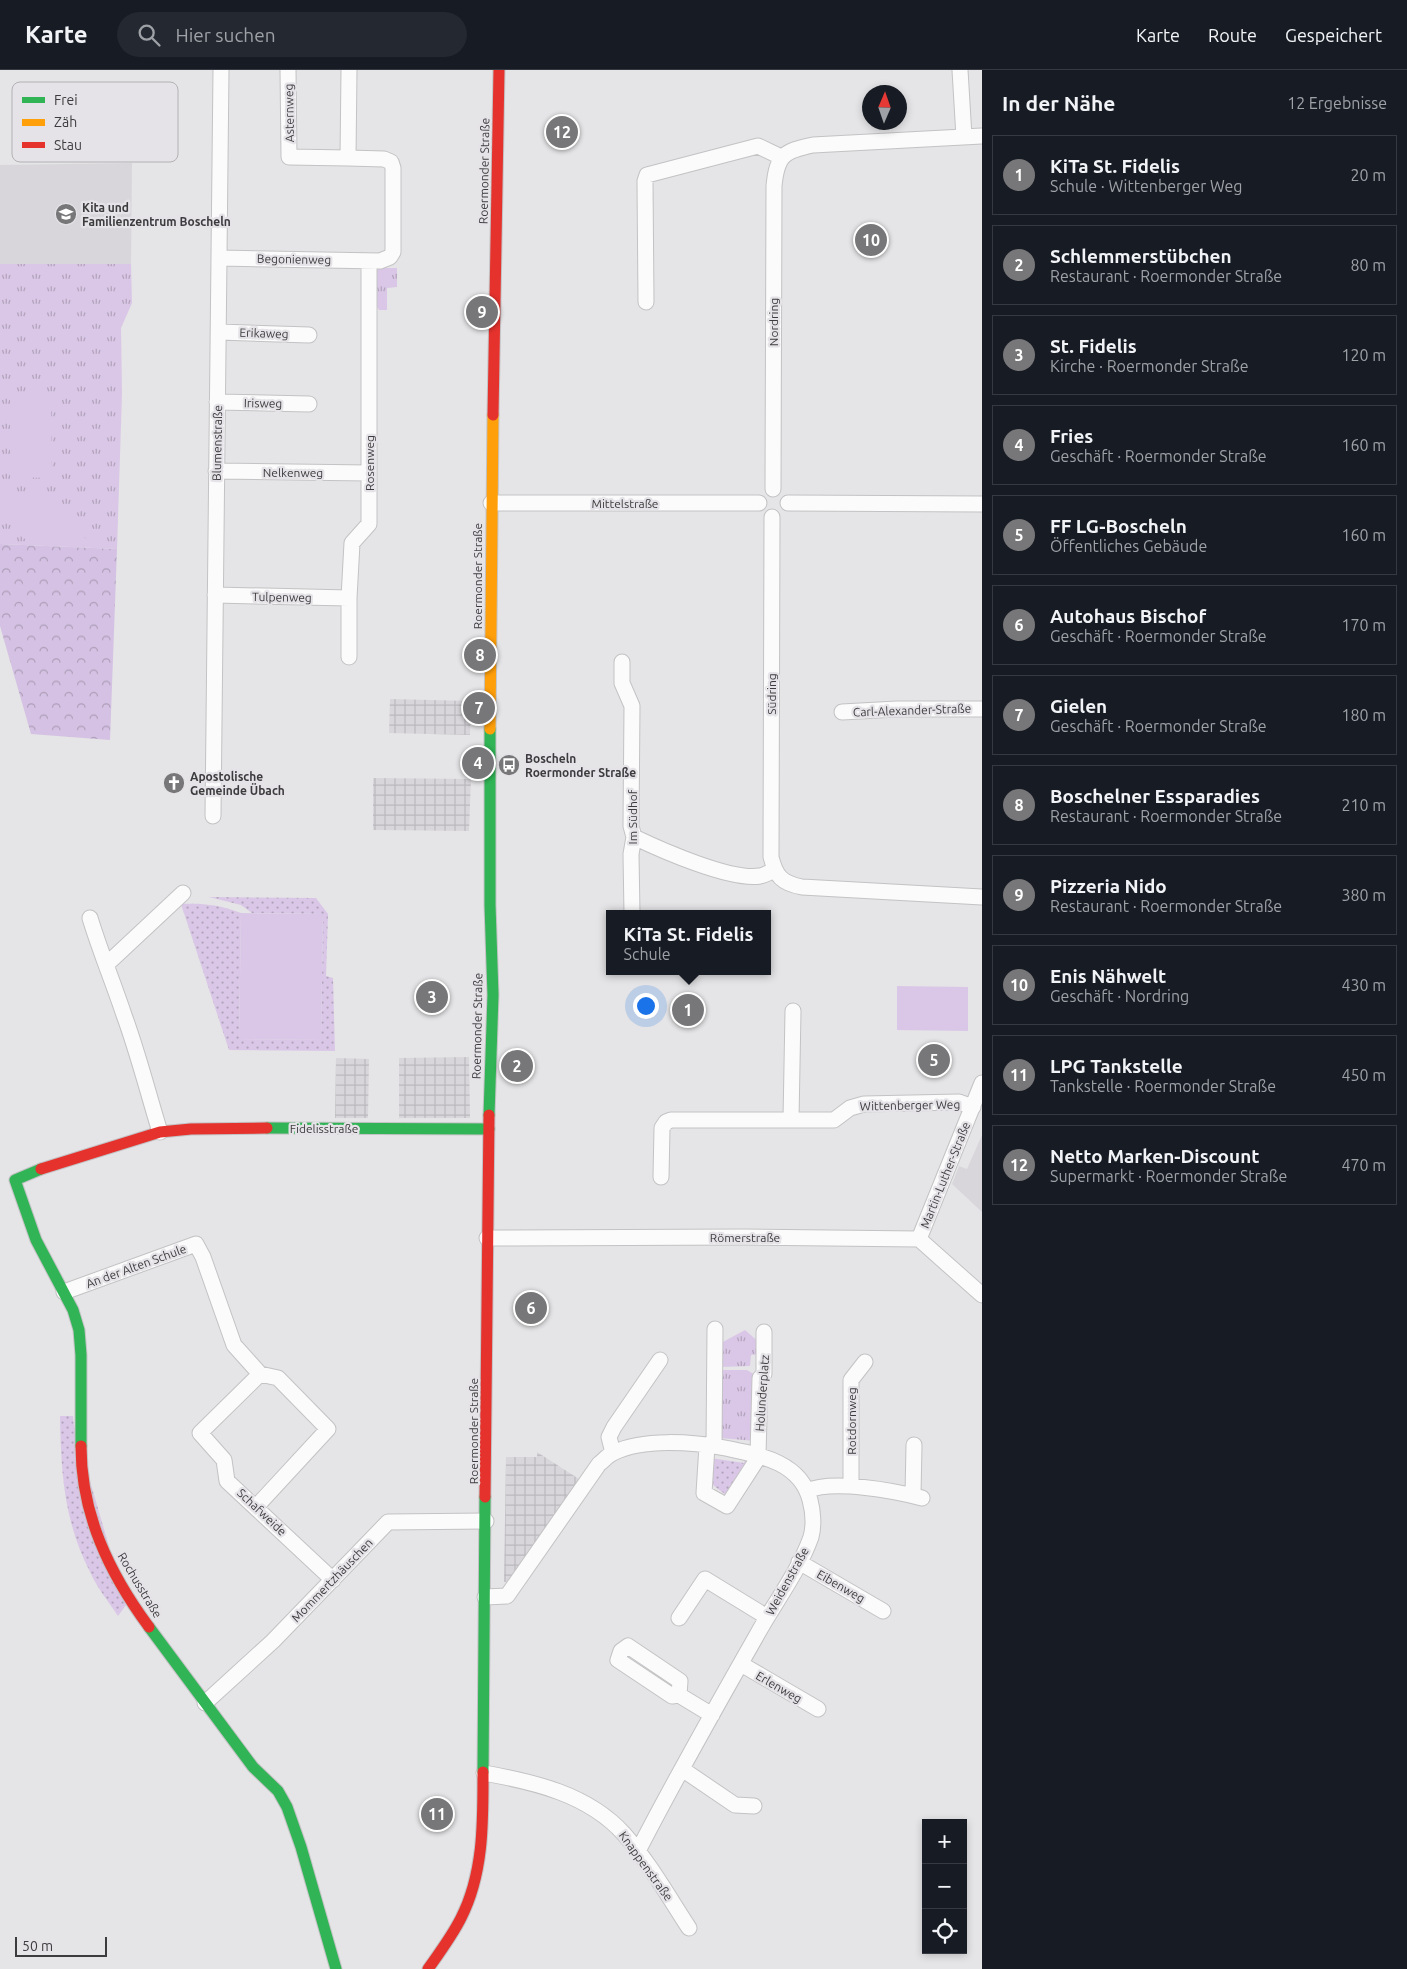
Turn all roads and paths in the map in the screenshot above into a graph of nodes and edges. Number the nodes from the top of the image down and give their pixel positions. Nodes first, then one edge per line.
1 (221, 70) edge
2 (288, 70) edge
3 (349, 70) edge
4 (499, 70) edge
5 (960, 70) edge
6 (982, 136) edge
7 (964, 137) junction
8 (781, 157) junction
9 (348, 158) junction
10 (220, 258) junction
11 (369, 261) junction
12 (646, 302) dead end
13 (219, 332) junction
14 (309, 335) dead end
15 (217, 402) junction
16 (309, 404) dead end
17 (216, 471) junction
18 (369, 474) junction
19 (773, 489) junction
20 (491, 502) junction
21 (759, 503) junction
22 (788, 503) junction
23 (982, 504) edge
24 (772, 518) junction
25 (215, 595) junction
26 (349, 598) junction
27 (349, 657) dead end
28 (622, 662) dead end
29 (982, 709) edge
30 (842, 712) dead end
31 (213, 816) dead end
32 (634, 837) junction
33 (774, 870) junction
34 (183, 893) dead end
35 (982, 897) edge
36 (632, 910) edge
37 (90, 918) dead end
38 (107, 964) junction
39 (793, 1011) dead end
40 (982, 1083) edge
41 (973, 1107) junction
42 (791, 1120) junction
43 (489, 1129) junction
44 (160, 1132) junction
45 (661, 1177) dead end
46 (15, 1180) joint
47 (487, 1238) junction
48 (919, 1239) junction
49 (64, 1292) junction
50 (982, 1295) edge
51 (715, 1329) dead end
52 (764, 1332) dead end
53 (660, 1360) dead end
54 (865, 1362) dead end
55 (260, 1374) junction
56 (914, 1445) dead end
57 (710, 1446) junction
58 (613, 1453) junction
59 (759, 1455) junction
60 (851, 1485) junction
61 (807, 1491) junction
62 (256, 1506) junction
63 (486, 1521) junction
64 (799, 1562) junction
65 (333, 1580) junction
66 (485, 1597) junction
67 (883, 1611) dead end
68 (767, 1617) junction
69 (679, 1618) dead end
70 (741, 1664) junction
71 (679, 1694) dead end
72 (205, 1703) junction
73 (818, 1709) dead end
74 (712, 1715) junction
75 (682, 1769) junction
76 (484, 1773) junction
77 (754, 1806) dead end
78 (638, 1851) junction
79 (689, 1928) dead end
80 (336, 1969) edge
81 (428, 1969) edge

1 - 10 street, Blumenstraße
2 - 9 street, Asternweg
3 - 9 street
4 - 20 main road, Roermonder Straße
5 - 7 street
6 - 7 street
7 - 8 street
8 - 12 street
8 - 19 street, Nordring
9 - 11 street, Begonienweg
10 - 11 street, Begonienweg
10 - 13 street, Blumenstraße
11 - 18 street, Rosenweg
13 - 14 street, Erikaweg
13 - 15 street, Blumenstraße
15 - 16 street, Irisweg
15 - 17 street, Blumenstraße
17 - 18 street, Nelkenweg
17 - 25 street, Blumenstraße
18 - 26 street, Rosenweg
19 - 21 street
19 - 22 street
20 - 21 street, Mittelstraße
20 - 43 main road, Roermonder Straße
21 - 24 street
22 - 23 street
22 - 24 street
24 - 33 street, Südring
25 - 26 street, Tulpenweg
25 - 31 street, Blumenstraße
26 - 27 street, Rosenweg
28 - 32 street, Im Südhof
29 - 30 street, Carl-Alexander-Straße
32 - 33 street
32 - 36 street, Im Südhof
33 - 35 street
34 - 38 street
37 - 38 street
38 - 44 street
39 - 42 street
40 - 41 street, Martin-Luther-Straße
41 - 42 street, Wittenberger Weg
41 - 48 street, Martin-Luther-Straße
42 - 45 street, Wittenberger Weg
43 - 44 main road, Fidelisstraße
43 - 47 main road, Roermonder Straße
44 - 46 main road, Fidelisstraße
46 - 49 main road, Rochusstraße
47 - 48 street, Römerstraße
47 - 63 main road, Roermonder Straße
48 - 50 street
49 - 55 street, An der Alten Schule
49 - 72 main road, Rochusstraße
51 - 57 street
52 - 59 street, Holunderplatz
53 - 58 street
54 - 60 street, Rotdornweg
55 - 62 street, Schafweide
55 - 62 street, An der Alten Schule
56 - 60 street
57 - 58 street, Weidenstraße
57 - 59 street, Weidenstraße
57 - 59 street
58 - 66 street, Weidenstraße
59 - 61 street, Weidenstraße
60 - 61 street
61 - 64 street, Weidenstraße
62 - 65 street, Schafweide
63 - 65 street, Mommertzhäuschen
63 - 66 main road, Roermonder Straße
64 - 67 street, Eibenweg
64 - 68 street, Weidenstraße
65 - 72 street, Mommertzhäuschen
66 - 76 main road, Roermonder Straße
68 - 69 street
68 - 70 street, Weidenstraße
70 - 73 street, Erlenweg
70 - 74 street, Weidenstraße
71 - 74 street
72 - 80 main road, Rochusstraße
74 - 75 street, Weidenstraße
75 - 77 street
75 - 78 street, Weidenstraße
76 - 78 street, Knappenstraße
76 - 81 main road, Roermonder Straße
78 - 79 street, Knappenstraße

